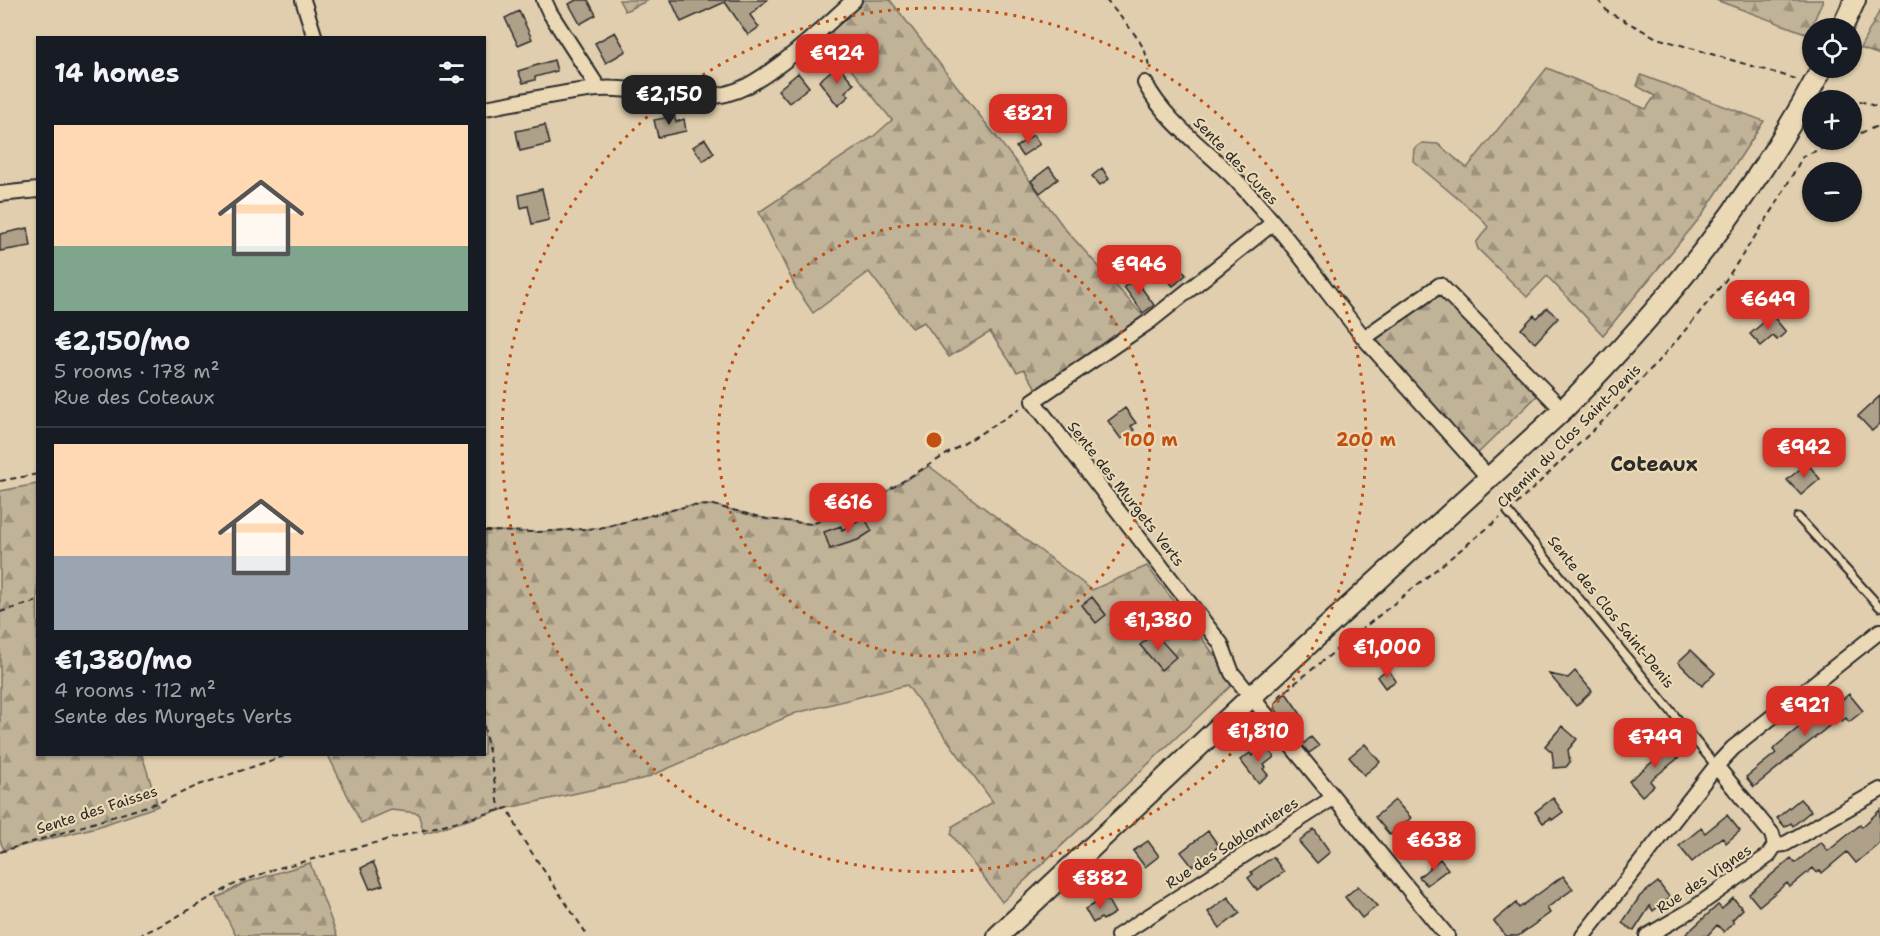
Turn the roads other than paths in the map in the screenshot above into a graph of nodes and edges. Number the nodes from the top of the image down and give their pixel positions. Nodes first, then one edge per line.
1 (303, 0) edge
2 (544, 0) edge
3 (854, 0) edge
4 (1855, 0) edge
5 (1847, 18) edge
6 (314, 36) edge
7 (1816, 78) edge
8 (1145, 83) road end
9 (599, 89) junction
10 (486, 108) edge
11 (36, 190) edge
12 (0, 194) edge
13 (1273, 223) junction
14 (1364, 338) junction
15 (1563, 410) junction
16 (1489, 478) junction
17 (1508, 512) road end
18 (1798, 517) dead end
19 (1880, 607) edge
20 (1880, 631) edge
21 (1257, 703) junction
22 (1716, 766) junction
23 (1880, 790) edge
24 (1333, 798) junction
25 (1775, 845) junction
26 (998, 936) edge
27 (1118, 936) edge
28 (1447, 936) edge
29 (1583, 936) edge
30 (1647, 936) edge

1 - 6 street
2 - 9 street
3 - 9 street
4 - 5 main road
7 - 15 main road
8 - 13 street, Sente des Cures
9 - 10 street
11 - 12 street
13 - 14 street, Sente des Cures
13 - 21 street, Sente des Murgets Verts
14 - 15 street
14 - 16 street, Sente des Cures
15 - 16 main road
16 - 21 main road
17 - 22 lane, Sente des Clos Saint-Denis
18 - 19 lane
20 - 22 street
21 - 24 street, Sente des Murgets Verts
21 - 26 main road
22 - 25 street, Sente des Clos Saint-Denis
22 - 29 street
23 - 25 street
24 - 27 street, Rue des Sablonnieres
24 - 28 street, Sente des Murgets Verts
25 - 30 street, Rue des Vignes

